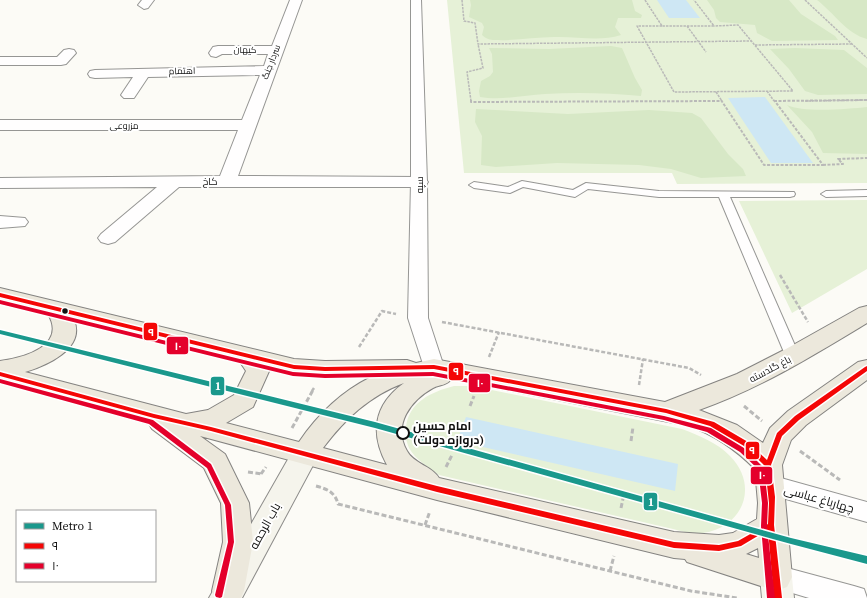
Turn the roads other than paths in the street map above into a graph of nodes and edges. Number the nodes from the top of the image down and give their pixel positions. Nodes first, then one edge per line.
1 (296, 0) edge
2 (416, 0) edge
3 (276, 50) junction
4 (216, 53) dead end
5 (69, 54) dead end
6 (0, 61) edge
7 (269, 70) junction
8 (95, 74) dead end
9 (143, 74) junction
10 (129, 95) dead end
11 (0, 125) edge
12 (247, 125) junction
13 (175, 181) junction
14 (227, 182) junction
15 (420, 182) junction
16 (0, 183) edge
17 (474, 185) dead end
18 (723, 194) junction
19 (790, 194) dead end
20 (826, 194) dead end
21 (867, 194) edge
22 (108, 238) dead end
23 (0, 295) edge
24 (57, 310) junction
25 (867, 313) edge
26 (248, 356) junction
27 (792, 357) junction
28 (434, 368) junction
29 (867, 368) edge
30 (0, 369) edge
31 (0, 374) edge
32 (482, 376) junction
33 (666, 411) junction
34 (154, 416) junction
35 (184, 423) junction
36 (305, 454) junction
37 (769, 475) junction
38 (434, 501) junction
39 (867, 512) edge
40 (771, 525) junction
41 (674, 545) junction
42 (777, 587) edge
43 (226, 595) edge
44 (854, 598) edge

1 - 3 street, سردار جنگ
2 - 15 street, سپه
3 - 4 street, کیهان
3 - 7 street, سردار جنگ
5 - 6 street
7 - 9 street, اهتمام
7 - 12 street, سردار جنگ
8 - 9 street, اهتمام
9 - 10 street
11 - 12 street, مزروعی
12 - 14 street, سردار جنگ
13 - 14 street, کاخ
13 - 16 street, کاخ
13 - 22 street
14 - 15 street, کاخ
15 - 28 street, سپه
17 - 18 lane
18 - 19 lane
18 - 27 lane
20 - 21 lane
23 - 24 main road
24 - 26 main road
24 - 30 main road
25 - 27 main road, باغ گلدسته
26 - 28 main road
26 - 35 main road
27 - 33 main road, باغ گلدسته
28 - 32 main road
28 - 36 main road
29 - 37 main road
31 - 34 main road
32 - 33 main road
32 - 38 main road
33 - 37 main road
34 - 35 main road
34 - 43 main road
35 - 36 main road
36 - 38 main road
36 - 43 main road, باب الرحمه
37 - 39 street, چهارباغ عباسی
37 - 40 main road
38 - 41 main road
40 - 41 main road
40 - 42 main road
41 - 42 main road
42 - 44 street

